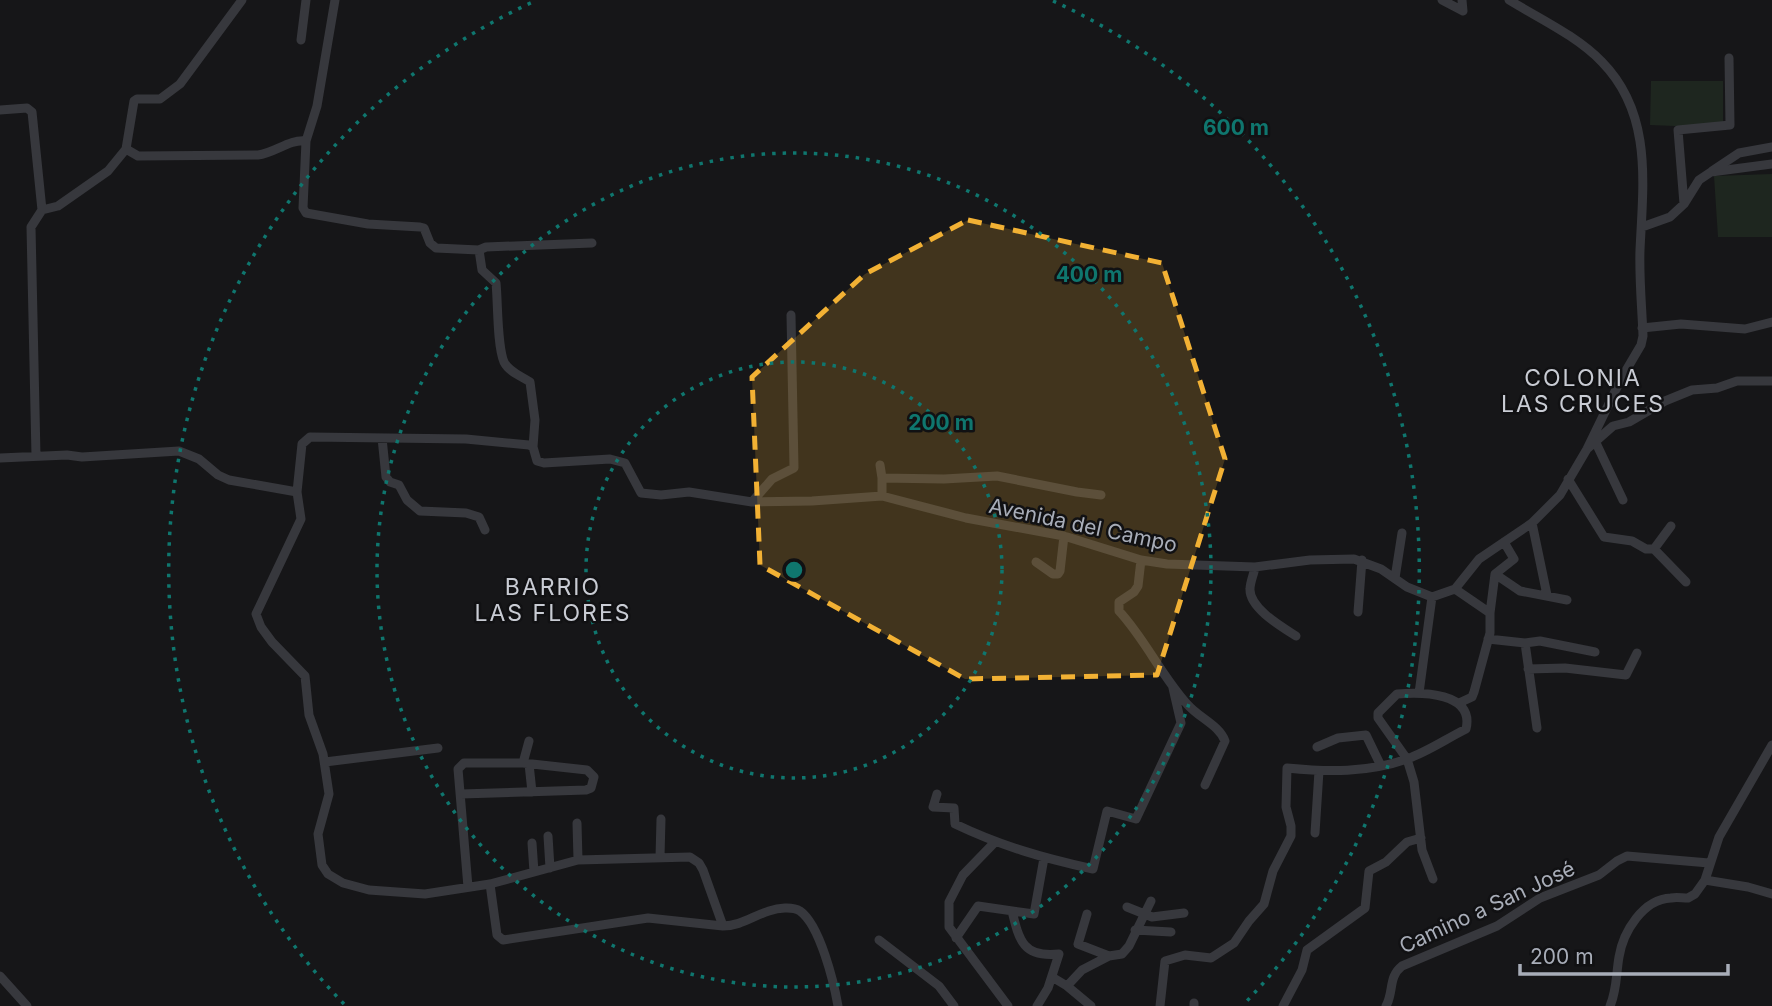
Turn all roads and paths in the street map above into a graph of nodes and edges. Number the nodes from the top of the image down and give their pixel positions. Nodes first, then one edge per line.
1 (242, 0) edge
2 (306, 0) edge
3 (335, 0) edge
4 (1441, 0) edge
5 (1462, 0) edge
6 (1509, 0) edge
7 (1526, 0) edge
8 (1528, 12) junction
9 (300, 40) dead end
10 (1729, 58) dead end
11 (0, 110) edge
12 (306, 141) junction
13 (1772, 147) edge
14 (126, 149) junction
15 (1772, 164) edge
16 (1711, 172) junction
17 (1684, 204) junction
18 (41, 210) junction
19 (1642, 227) junction
20 (592, 243) dead end
21 (479, 250) junction
22 (791, 315) dead end
23 (1772, 322) edge
24 (1642, 328) junction
25 (1772, 381) edge
26 (1609, 405) junction
27 (1613, 426) junction
28 (382, 438) junction
29 (1596, 443) junction
30 (533, 447) junction
31 (1587, 449) junction
32 (36, 456) junction
33 (0, 458) edge
34 (880, 465) dead end
35 (882, 478) junction
36 (1568, 479) junction
37 (297, 492) junction
38 (1101, 495) dead end
39 (882, 496) junction
40 (1623, 500) dead end
41 (752, 502) junction
42 (1532, 523) junction
43 (1671, 526) dead end
44 (485, 530) dead end
45 (1402, 533) dead end
46 (1064, 536) junction
47 (1504, 542) junction
48 (1654, 549) junction
49 (1362, 560) junction
50 (1141, 561) junction
51 (1036, 562) dead end
52 (1255, 567) junction
53 (1495, 574) junction
54 (1395, 578) junction
55 (1686, 582) dead end
56 (1455, 589) junction
57 (1547, 595) junction
58 (1432, 597) junction
59 (1567, 600) dead end
60 (1358, 612) dead end
61 (1490, 613) junction
62 (1296, 636) dead end
63 (1488, 639) junction
64 (1525, 643) junction
65 (1595, 652) dead end
66 (1637, 653) dead end
67 (1528, 669) junction
68 (1173, 688) junction
69 (1419, 693) junction
70 (1459, 703) junction
71 (1537, 728) dead end
72 (528, 741) dead end
73 (1317, 747) dead end
74 (1771, 747) edge
75 (438, 748) dead end
76 (1407, 759) junction
77 (325, 762) junction
78 (526, 763) junction
79 (1381, 766) junction
80 (1320, 771) junction
81 (1205, 785) dead end
82 (532, 792) junction
83 (461, 794) junction
84 (937, 794) dead end
85 (661, 819) dead end
86 (577, 823) dead end
87 (1315, 833) dead end
88 (548, 835) dead end
89 (1421, 838) junction
90 (533, 843) dead end
91 (994, 843) junction
92 (660, 857) junction
93 (1044, 858) junction
94 (578, 860) junction
95 (1709, 863) junction
96 (550, 868) junction
97 (534, 872) junction
98 (1433, 879) dead end
99 (1705, 880) junction
100 (490, 884) junction
101 (468, 887) junction
102 (1772, 894) edge
103 (1151, 901) dead end
104 (1127, 907) dead end
105 (1012, 911) junction
106 (1184, 913) dead end
107 (1087, 914) dead end
108 (1143, 915) junction
109 (723, 926) junction
110 (1135, 930) junction
111 (1171, 932) dead end
112 (956, 938) junction
113 (879, 940) dead end
114 (1109, 956) junction
115 (0, 976) edge
116 (1052, 977) junction
117 (1068, 986) junction
118 (27, 1006) edge
119 (838, 1006) edge
120 (954, 1006) edge
121 (1008, 1006) edge
122 (1038, 1006) edge
123 (1091, 1006) edge
124 (1160, 1006) edge
125 (1283, 1006) edge
126 (1386, 1006) edge
127 (1610, 1006) edge

1 - 14 street
2 - 9 street
3 - 12 street
4 - 5 street
6 - 8 street
7 - 8 street
8 - 19 street
10 - 17 street
11 - 18 street
12 - 14 street
12 - 21 street
13 - 16 street
14 - 18 street
15 - 16 street
16 - 17 street
17 - 19 street
18 - 32 street
19 - 24 street
20 - 21 street
21 - 30 street
22 - 41 street
23 - 24 street
24 - 26 street
25 - 27 street
26 - 27 street
26 - 31 street
27 - 29 street
28 - 30 street
28 - 37 street
28 - 44 street
29 - 31 street
29 - 40 street
30 - 41 street, Avenida del Campo
31 - 36 street
32 - 33 street
32 - 37 street
34 - 35 street
35 - 38 street
35 - 39 street
36 - 42 street
36 - 48 street
37 - 77 street
39 - 41 street, Avenida del Campo
39 - 46 street, Avenida del Campo
42 - 47 street
42 - 57 street
43 - 48 street
45 - 54 street
46 - 50 street, Avenida del Campo
46 - 51 street
47 - 53 street
47 - 56 street
48 - 55 street
49 - 52 street, Avenida del Campo
49 - 54 street
49 - 60 street
50 - 52 street, Avenida del Campo
50 - 68 street
52 - 62 street
53 - 57 street
53 - 61 street
54 - 58 street
56 - 58 street
56 - 61 street
57 - 59 street
58 - 69 street
61 - 63 street
63 - 64 street
63 - 70 street
64 - 65 street
64 - 67 street
66 - 67 street
67 - 71 street
68 - 81 street
68 - 93 street
69 - 70 street
69 - 76 street
70 - 76 street
72 - 78 street
73 - 79 street
74 - 95 street
75 - 77 street
76 - 79 street
76 - 89 street
77 - 101 street
78 - 82 street
78 - 82 street
78 - 83 street
79 - 80 street
80 - 87 street
80 - 124 street
82 - 83 street
83 - 101 street
84 - 91 street
85 - 92 street
86 - 94 street
88 - 96 street
89 - 98 street
89 - 125 street
90 - 97 street
91 - 93 street
91 - 112 street
92 - 94 street
92 - 109 street
93 - 105 street
94 - 96 street
95 - 99 street
95 - 126 street, Camino a San José
96 - 97 street
97 - 100 street
99 - 102 street
99 - 127 street
100 - 101 street
100 - 109 street
103 - 108 street
104 - 108 street
105 - 112 street
105 - 116 street
106 - 108 street
107 - 114 street
108 - 110 street
109 - 119 street
110 - 111 street
110 - 114 street
112 - 121 street
113 - 120 street
114 - 117 street
115 - 118 street
116 - 117 street
116 - 122 street
117 - 123 street

